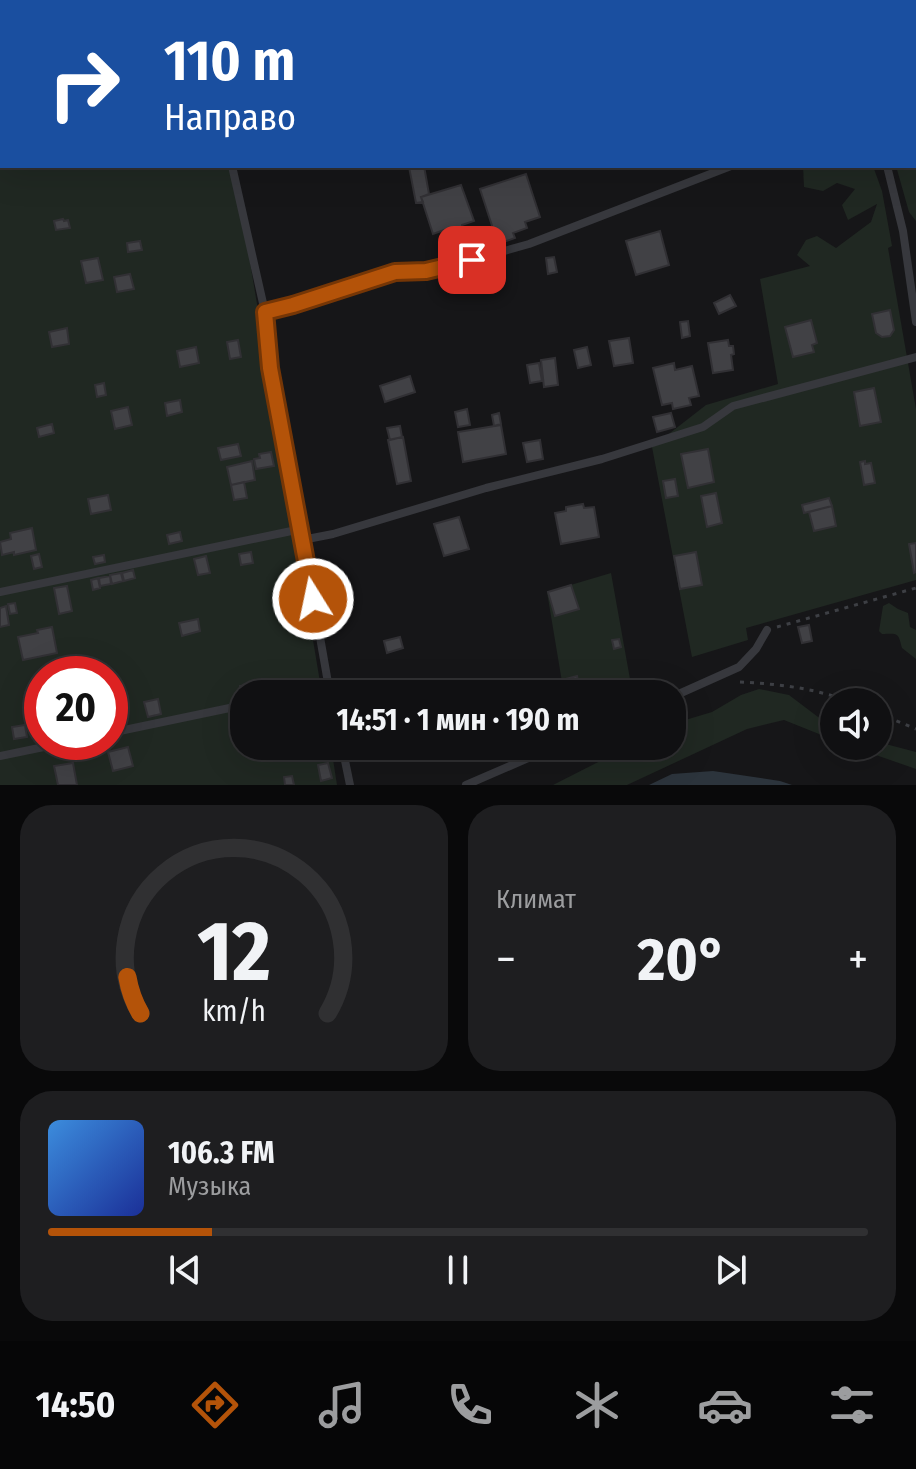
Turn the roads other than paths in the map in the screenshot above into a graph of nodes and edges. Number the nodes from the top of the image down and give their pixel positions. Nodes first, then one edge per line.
1 (232, 168) edge
2 (726, 168) edge
3 (887, 168) edge
4 (265, 312) junction
5 (916, 322) edge
6 (916, 357) edge
7 (301, 529) junction
8 (302, 540) junction
9 (0, 592) edge
10 (767, 630) road end
11 (328, 680) edge
12 (686, 691) edge
13 (230, 708) edge
14 (128, 729) edge
15 (24, 751) edge
16 (0, 756) edge
17 (345, 760) edge
18 (524, 760) edge
19 (350, 785) edge
20 (466, 785) edge

1 - 4 lane
2 - 4 lane
3 - 5 lane
4 - 7 lane
6 - 8 lane
7 - 8 lane
7 - 9 lane
8 - 11 lane
10 - 12 lane
13 - 14 lane
15 - 16 lane
17 - 19 lane
18 - 20 lane

